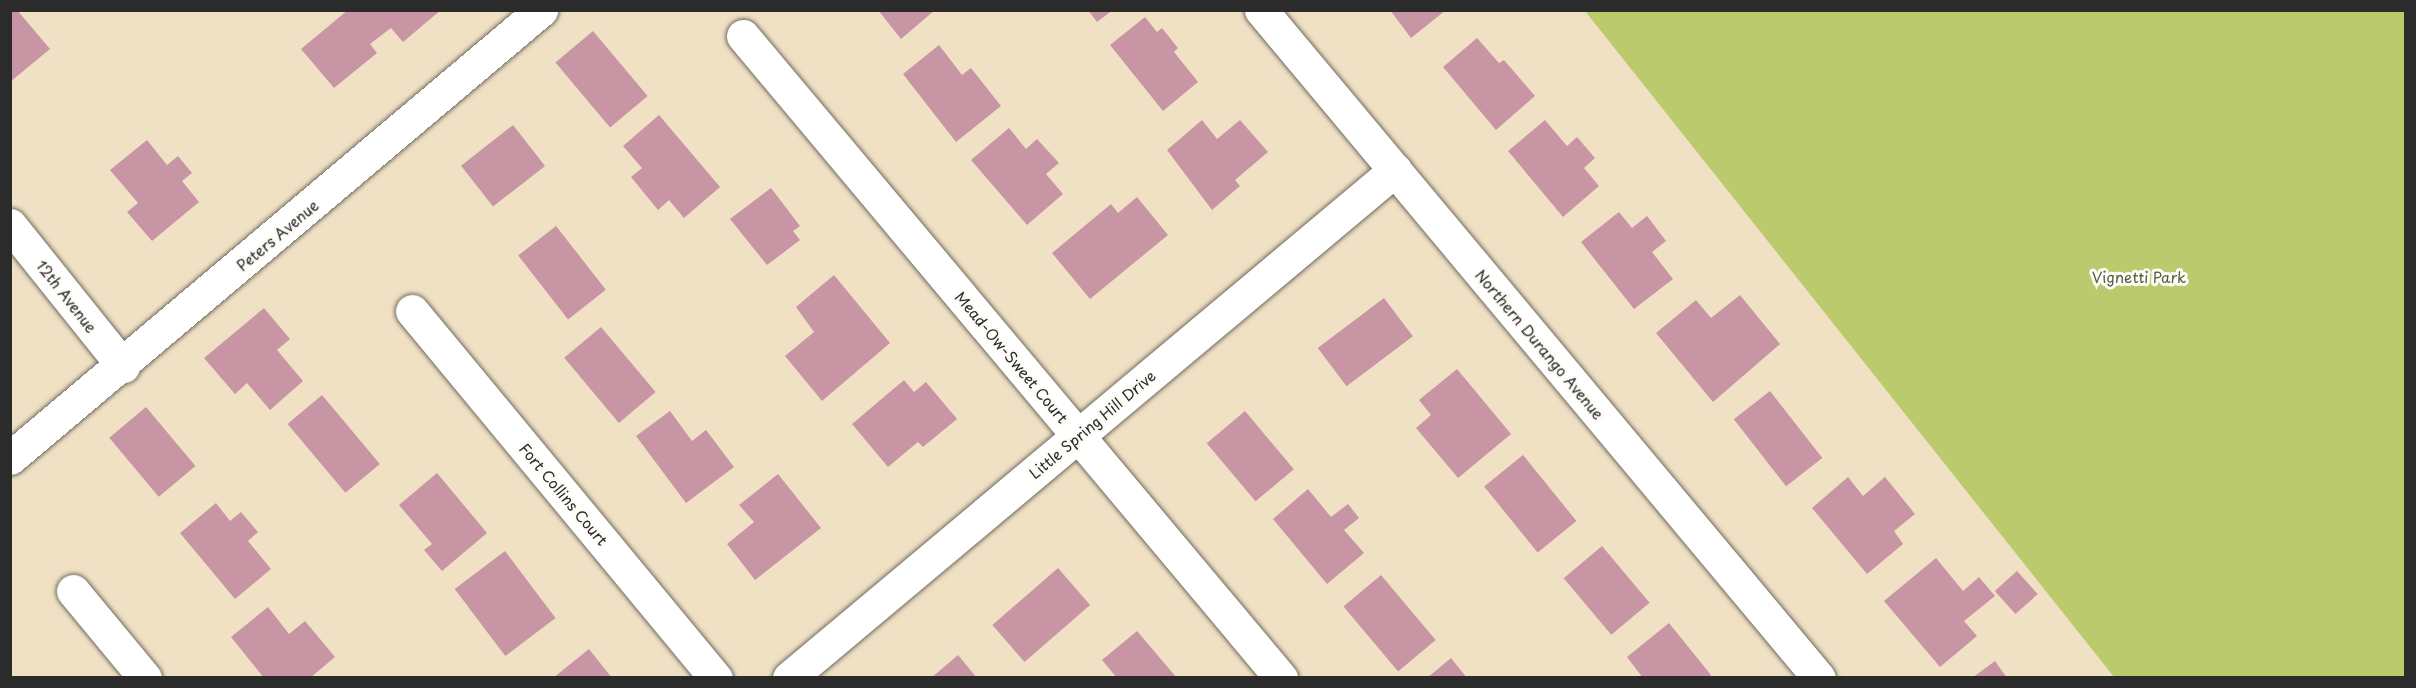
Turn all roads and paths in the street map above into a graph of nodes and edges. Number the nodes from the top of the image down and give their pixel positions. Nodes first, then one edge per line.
1 (1261, 10) edge
2 (538, 12) edge
3 (743, 36) dead end
4 (1395, 170) junction
5 (10, 225) edge
6 (412, 311) dead end
7 (123, 366) junction
8 (1078, 435) junction
9 (10, 459) edge
10 (74, 591) dead end
11 (145, 678) edge
12 (716, 678) edge
13 (789, 678) edge
14 (1281, 678) edge
15 (1819, 678) edge

1 - 4 street, Northern Durango Avenue
2 - 7 street, Peters Avenue
3 - 8 street, Mead-Ow-Sweet Court
4 - 8 street, Little Spring Hill Drive
4 - 15 street, Northern Durango Avenue
5 - 7 street, 12th Avenue
6 - 12 street, Fort Collins Court
7 - 9 street, Peters Avenue
8 - 13 street, Little Spring Hill Drive
8 - 14 street, Mead-Ow-Sweet Court
10 - 11 street

